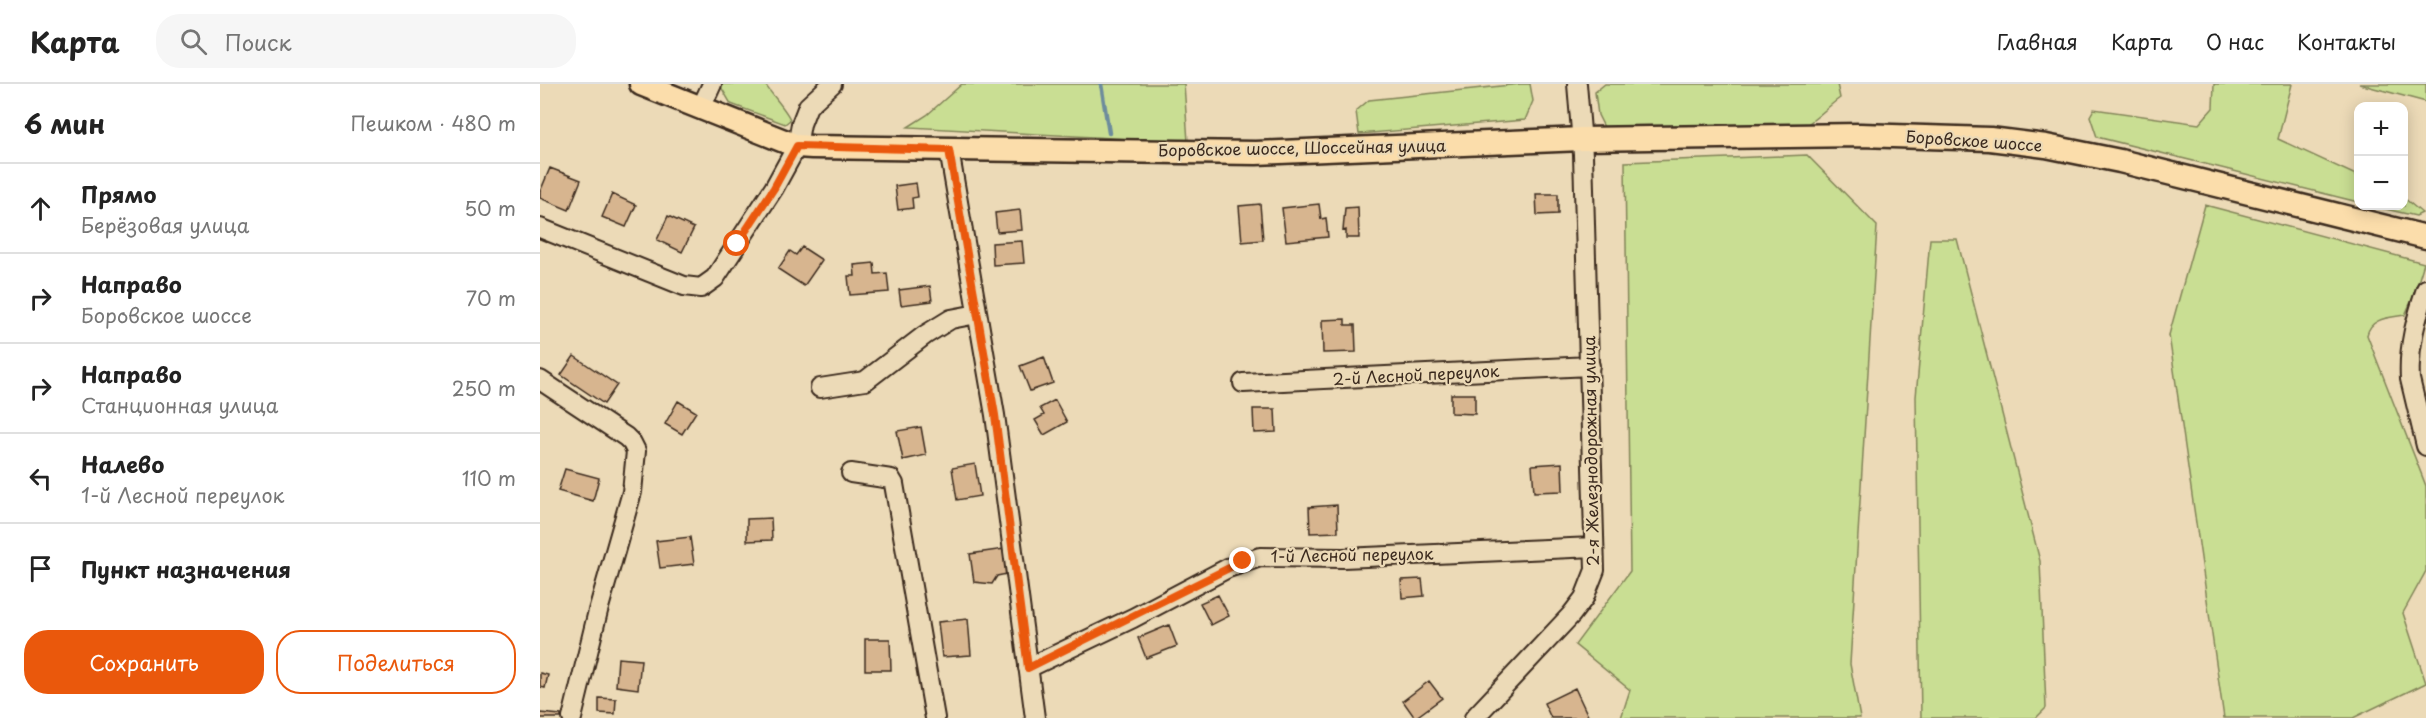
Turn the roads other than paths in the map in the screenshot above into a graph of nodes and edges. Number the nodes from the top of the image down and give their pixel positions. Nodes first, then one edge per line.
1 (641, 84) edge
2 (712, 84) edge
3 (832, 84) edge
4 (1577, 84) edge
5 (701, 108) junction
6 (1582, 139) junction
7 (797, 146) junction
8 (949, 150) junction
9 (540, 228) edge
10 (2426, 237) edge
11 (2426, 289) edge
12 (977, 314) junction
13 (1590, 366) junction
14 (540, 380) edge
15 (1243, 383) dead end
16 (820, 388) dead end
17 (2426, 446) edge
18 (851, 473) dead end
19 (1594, 547) junction
20 (1028, 668) junction
21 (572, 718) edge
22 (935, 718) edge
23 (1035, 718) edge
24 (1474, 718) edge

1 - 5 main road
2 - 5 street
3 - 7 street
4 - 6 street, 2-я Железнодорожная улица
5 - 7 main road
6 - 8 main road, Боровское шоссе, Шоссейная улица
6 - 10 main road, Боровское шоссе
6 - 13 street, 2-я Железнодорожная улица
7 - 8 main road
7 - 9 street
8 - 12 street
11 - 17 street
12 - 16 street
12 - 20 street
13 - 15 street, 2-й Лесной переулок
13 - 19 street, 2-я Железнодорожная улица
14 - 21 street
18 - 22 street
19 - 20 street, 1-й Лесной переулок
19 - 24 street, 2-я Железнодорожная улица
20 - 23 street

